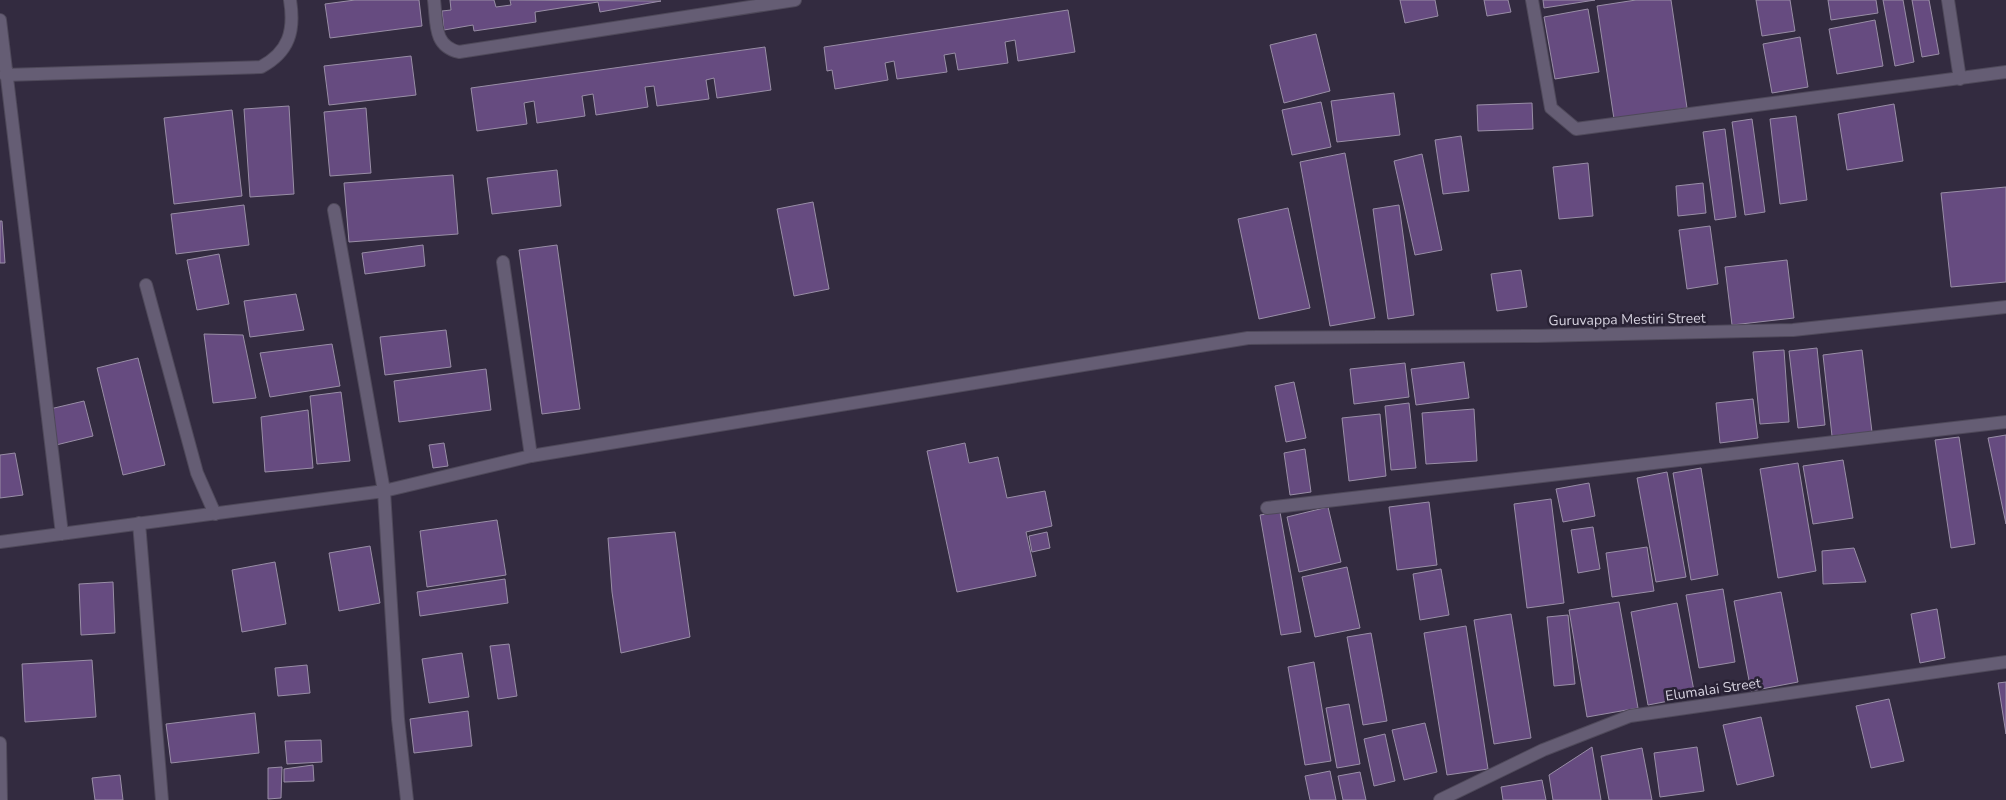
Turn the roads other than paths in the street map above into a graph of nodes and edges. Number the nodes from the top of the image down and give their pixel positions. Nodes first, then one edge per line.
1 (290, 0) edge
2 (434, 0) edge
3 (795, 0) edge
4 (1532, 0) edge
5 (1948, 0) edge
6 (0, 20) edge
7 (2006, 72) edge
8 (5, 75) junction
9 (1960, 79) junction
10 (334, 210) dead end
11 (503, 262) dead end
12 (146, 284) dead end
13 (2006, 307) edge
14 (2006, 422) edge
15 (531, 456) junction
16 (384, 491) junction
17 (1267, 508) dead end
18 (215, 514) junction
19 (139, 523) junction
20 (62, 534) junction
21 (0, 542) edge
22 (2006, 662) edge
23 (0, 743) edge
24 (1, 800) edge
25 (162, 800) edge
26 (407, 800) edge
27 (1440, 800) edge

1 - 8 street
2 - 3 street
4 - 9 street
5 - 9 street
6 - 8 street
7 - 9 street
8 - 20 street
10 - 16 street
11 - 15 street
12 - 18 street
13 - 15 street, Guruvappa Mestiri Street
14 - 17 street
15 - 16 street, Guruvappa Mestiri Street
16 - 18 street, Guruvappa Mestiri Street
16 - 26 street
18 - 19 street, Guruvappa Mestiri Street
19 - 20 street, Guruvappa Mestiri Street
19 - 25 street
20 - 21 street, Guruvappa Mestiri Street
22 - 27 street, Elumalai Street
23 - 24 street

